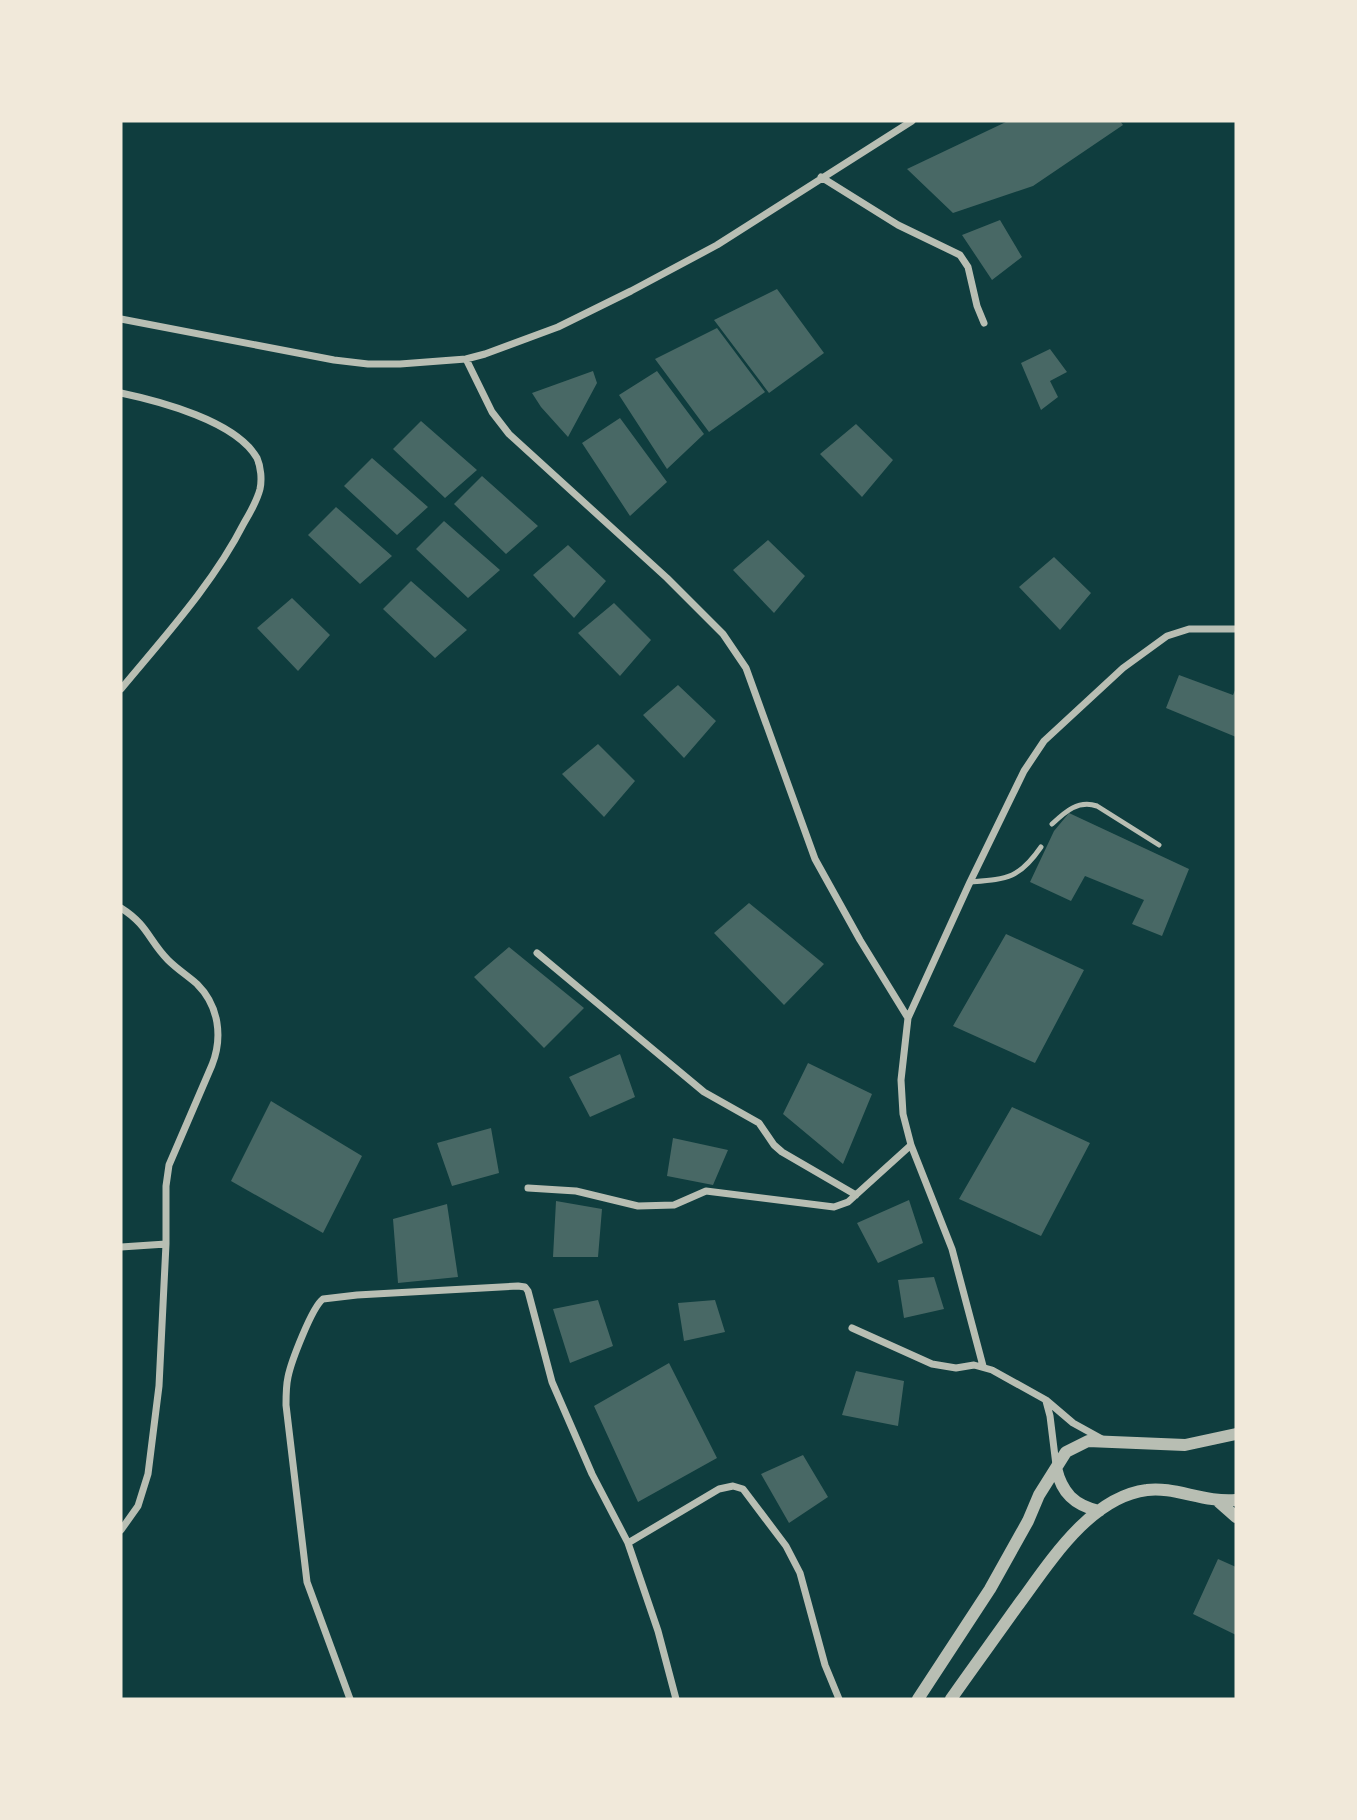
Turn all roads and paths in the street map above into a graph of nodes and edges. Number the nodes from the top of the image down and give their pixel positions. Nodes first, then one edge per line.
1 (912, 121) edge
2 (821, 177) junction
3 (121, 319) edge
4 (984, 323) dead end
5 (466, 359) junction
6 (121, 393) edge
7 (1236, 629) edge
8 (121, 689) edge
9 (1052, 824) dead end
10 (1159, 845) dead end
11 (1041, 847) dead end
12 (970, 882) junction
13 (121, 908) edge
14 (537, 953) dead end
15 (908, 1018) junction
16 (911, 1145) junction
17 (528, 1188) dead end
18 (856, 1195) junction
19 (166, 1244) junction
20 (121, 1247) edge
21 (852, 1328) dead end
22 (983, 1366) junction
23 (1046, 1400) junction
24 (1234, 1436) edge
25 (1104, 1440) junction
26 (1056, 1468) junction
27 (1236, 1500) edge
28 (1219, 1502) junction
29 (1099, 1511) junction
30 (1236, 1517) edge
31 (121, 1530) edge
32 (628, 1542) junction
33 (350, 1699) edge
34 (676, 1699) edge
35 (839, 1699) edge
36 (918, 1699) edge
37 (951, 1699) edge

1 - 2 street
2 - 4 street
2 - 5 street
3 - 5 street
5 - 15 street
6 - 8 street
7 - 12 street
9 - 10 lane
11 - 12 lane
12 - 15 street
13 - 19 street
14 - 18 street
15 - 16 street
16 - 18 street
16 - 22 street
17 - 18 street
19 - 20 street
19 - 31 street
21 - 22 street
22 - 23 street
23 - 25 street
23 - 26 street
24 - 25 street
25 - 26 street
26 - 29 street
26 - 36 street
27 - 28 street
28 - 29 street
28 - 30 street
29 - 37 street
32 - 33 street
32 - 34 street
32 - 35 street

